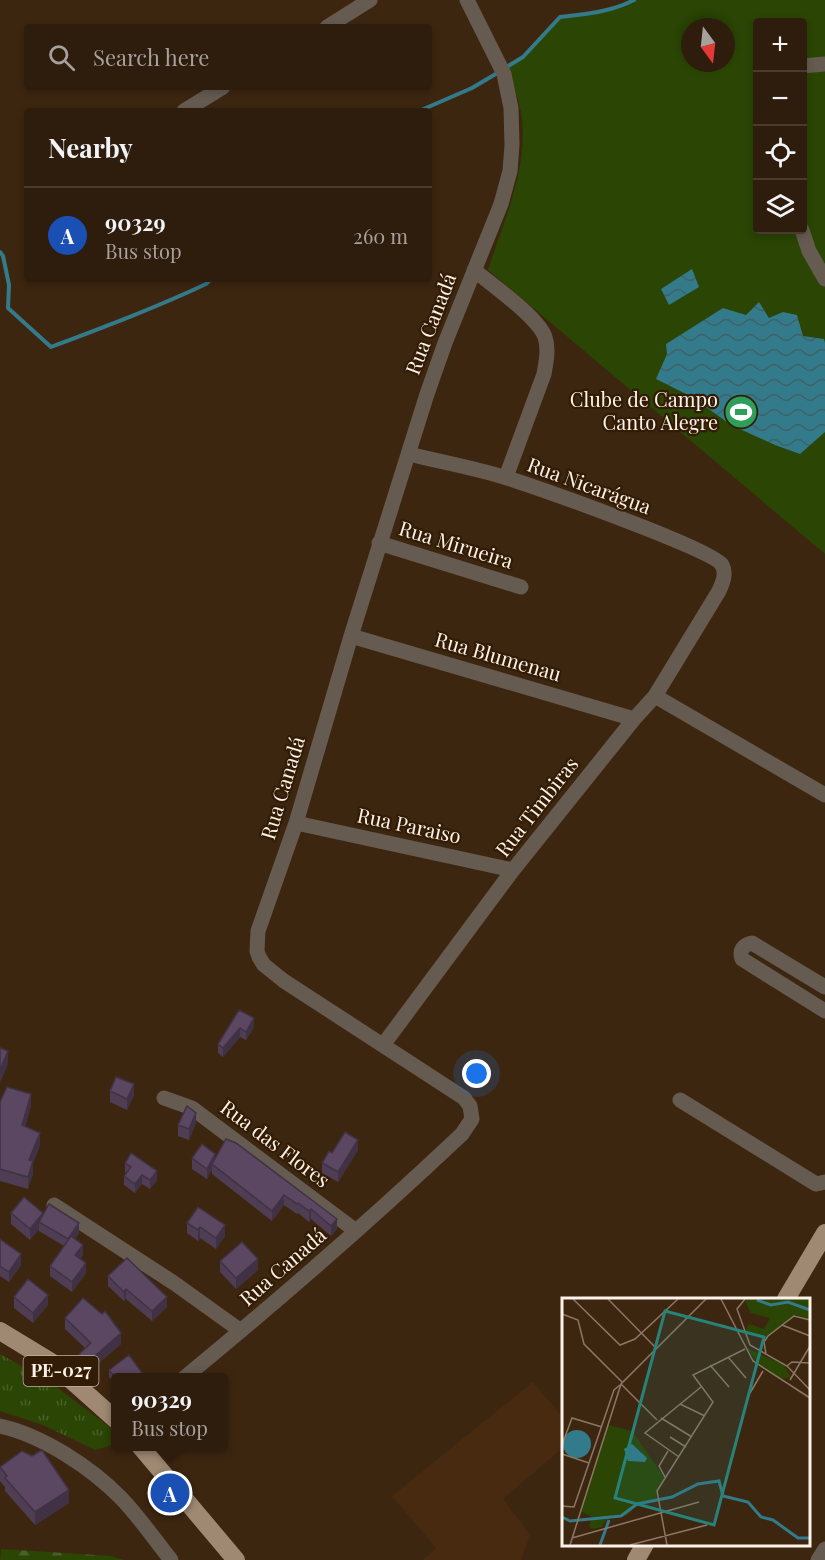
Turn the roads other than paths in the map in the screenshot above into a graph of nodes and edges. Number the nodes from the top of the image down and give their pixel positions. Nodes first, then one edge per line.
1 (369, 0) edge
2 (469, 3) edge
3 (332, 24) edge
4 (825, 64) edge
5 (807, 66) edge
6 (218, 90) edge
7 (189, 108) edge
8 (803, 234) edge
9 (474, 270) junction
10 (825, 279) edge
11 (409, 453) junction
12 (506, 477) junction
13 (379, 543) junction
14 (521, 587) dead end
15 (719, 591) joint
16 (351, 636) junction
17 (655, 696) junction
18 (634, 719) junction
19 (825, 795) edge
20 (296, 823) junction
21 (513, 870) junction
22 (825, 987) edge
23 (825, 1011) edge
24 (383, 1045) junction
25 (164, 1098) dead end
26 (680, 1100) dead end
27 (820, 1183) edge
28 (54, 1205) edge
29 (356, 1231) junction
30 (825, 1233) edge
31 (819, 1255) edge
32 (787, 1298) edge
33 (0, 1331) edge
34 (241, 1331) junction
35 (189, 1373) edge
36 (111, 1416) edge
37 (0, 1426) edge
38 (144, 1451) edge
39 (644, 1545) edge
40 (825, 1548) edge
41 (171, 1560) edge
42 (236, 1560) edge
43 (636, 1560) edge
44 (818, 1560) edge

1 - 3 street
2 - 9 street, Rua Canadá
4 - 5 street
6 - 7 street
8 - 10 street
9 - 11 street, Rua Canadá
9 - 12 street
11 - 12 street, Rua Nicarágua
11 - 13 street, Rua Canadá
12 - 15 street, Rua Nicarágua
13 - 14 street, Rua Mirueira
13 - 16 street, Rua Canadá
15 - 17 street, Rua Timbiras
16 - 18 street, Rua Blumenau
16 - 20 street, Rua Canadá
17 - 18 street, Rua Timbiras
17 - 19 street
18 - 21 street, Rua Timbiras
20 - 21 street, Rua Paraiso
20 - 24 street, Rua Canadá
21 - 24 street, Rua Timbiras
22 - 23 street
24 - 29 street, Rua Canadá
25 - 29 street, Rua das Flores
26 - 27 street
28 - 34 street
29 - 34 street, Rua Canadá
30 - 31 main road
31 - 32 main road
33 - 36 main road, PE-027
34 - 35 street, Rua Canadá
37 - 41 street
38 - 42 main road
39 - 43 main road
40 - 44 street

